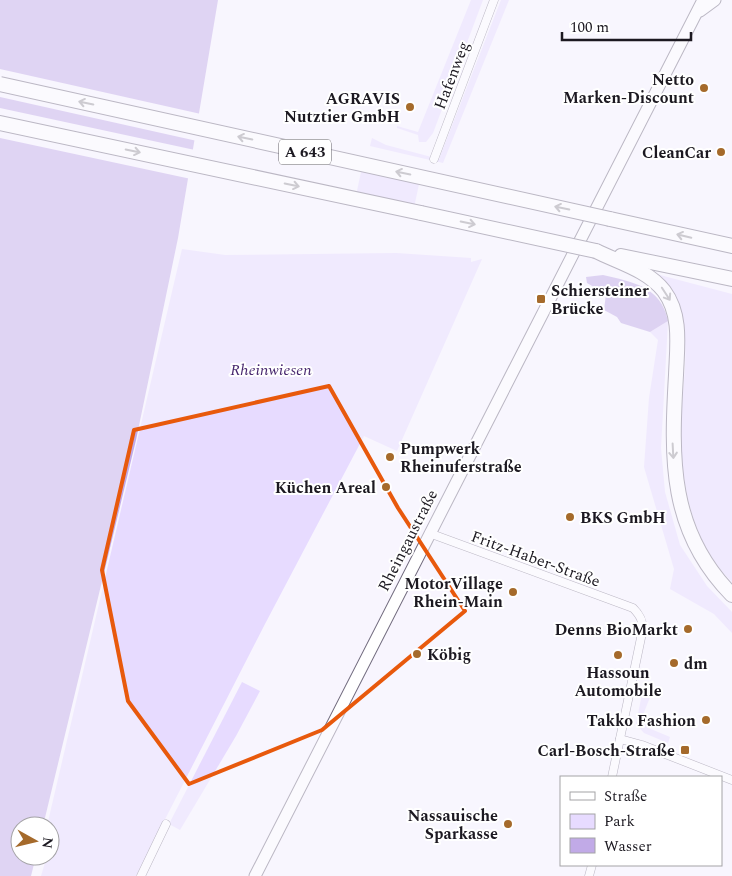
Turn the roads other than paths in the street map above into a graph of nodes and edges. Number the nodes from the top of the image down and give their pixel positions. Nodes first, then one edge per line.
1 (494, 0) edge
2 (703, 0) edge
3 (715, 0) edge
4 (694, 18) junction
5 (0, 84) edge
6 (0, 123) edge
7 (434, 160) dead end
8 (732, 246) edge
9 (596, 251) junction
10 (732, 280) edge
11 (429, 533) junction
12 (732, 595) edge
13 (620, 739) junction
14 (612, 776) edge
15 (722, 776) edge
16 (166, 824) dead end
17 (140, 876) edge
18 (254, 876) edge

1 - 7 street, Hafenweg
2 - 4 street, Rheingaustraße
3 - 4 street
4 - 11 street, Rheingaustraße
8 -> 5 highway, A 643, bridge
6 -> 9 highway, A 643, bridge
9 - 10 highway, A 643
9 -> 12 highway
11 - 13 street, Fritz-Haber-Straße
11 - 18 street, Rheingaustraße
13 - 14 street
13 - 15 street
16 - 17 street

